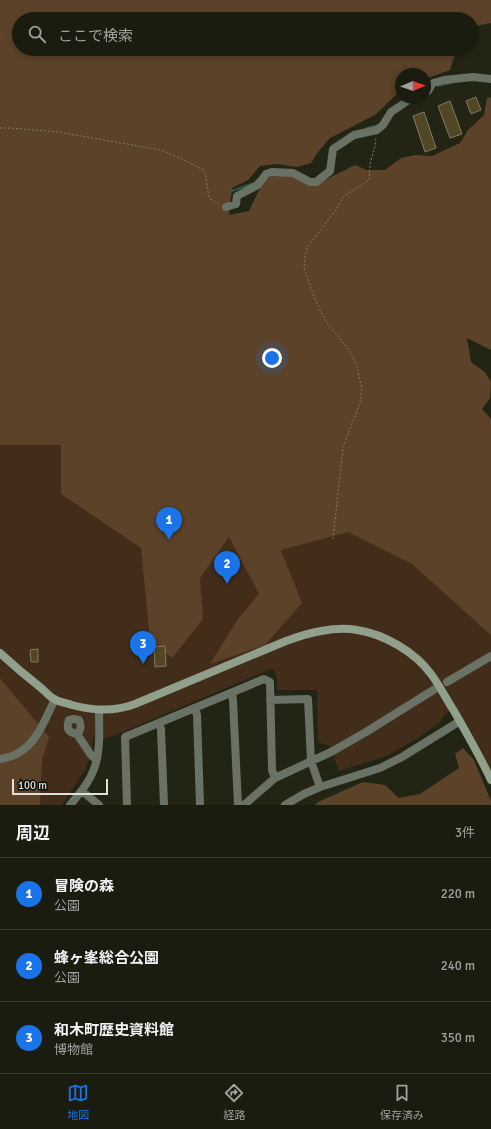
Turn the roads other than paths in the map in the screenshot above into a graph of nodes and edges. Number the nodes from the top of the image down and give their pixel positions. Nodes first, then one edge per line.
1 (491, 78) edge
2 (431, 86) edge
3 (403, 104) edge
4 (226, 207) road end
5 (0, 653) edge
6 (491, 656) edge
7 (447, 682) dead end
8 (435, 689) dead end
9 (232, 693) junction
10 (55, 699) junction
11 (270, 700) junction
12 (195, 708) junction
13 (99, 710) junction
14 (460, 721) junction
15 (159, 723) junction
16 (77, 734) dead end
17 (0, 759) edge
18 (97, 759) junction
19 (311, 761) junction
20 (275, 778) junction
21 (491, 780) edge
22 (320, 787) junction
23 (82, 791) junction
24 (70, 805) edge
25 (99, 805) edge
26 (127, 805) edge
27 (164, 805) edge
28 (200, 805) edge
29 (238, 805) edge
30 (244, 805) edge
31 (285, 805) edge

1 - 2 street
3 - 4 street
5 - 10 street
6 - 7 street
8 - 19 street
9 - 11 street
9 - 12 street
9 - 29 street
10 - 13 street
10 - 17 street
11 - 19 street
11 - 20 street
12 - 15 street
12 - 28 street
13 - 14 street
13 - 18 street
14 - 21 street
14 - 22 street
15 - 26 street
15 - 27 street
16 - 18 street
18 - 23 street
19 - 20 street
19 - 22 street
20 - 30 street
22 - 31 street
23 - 24 street
23 - 25 street

